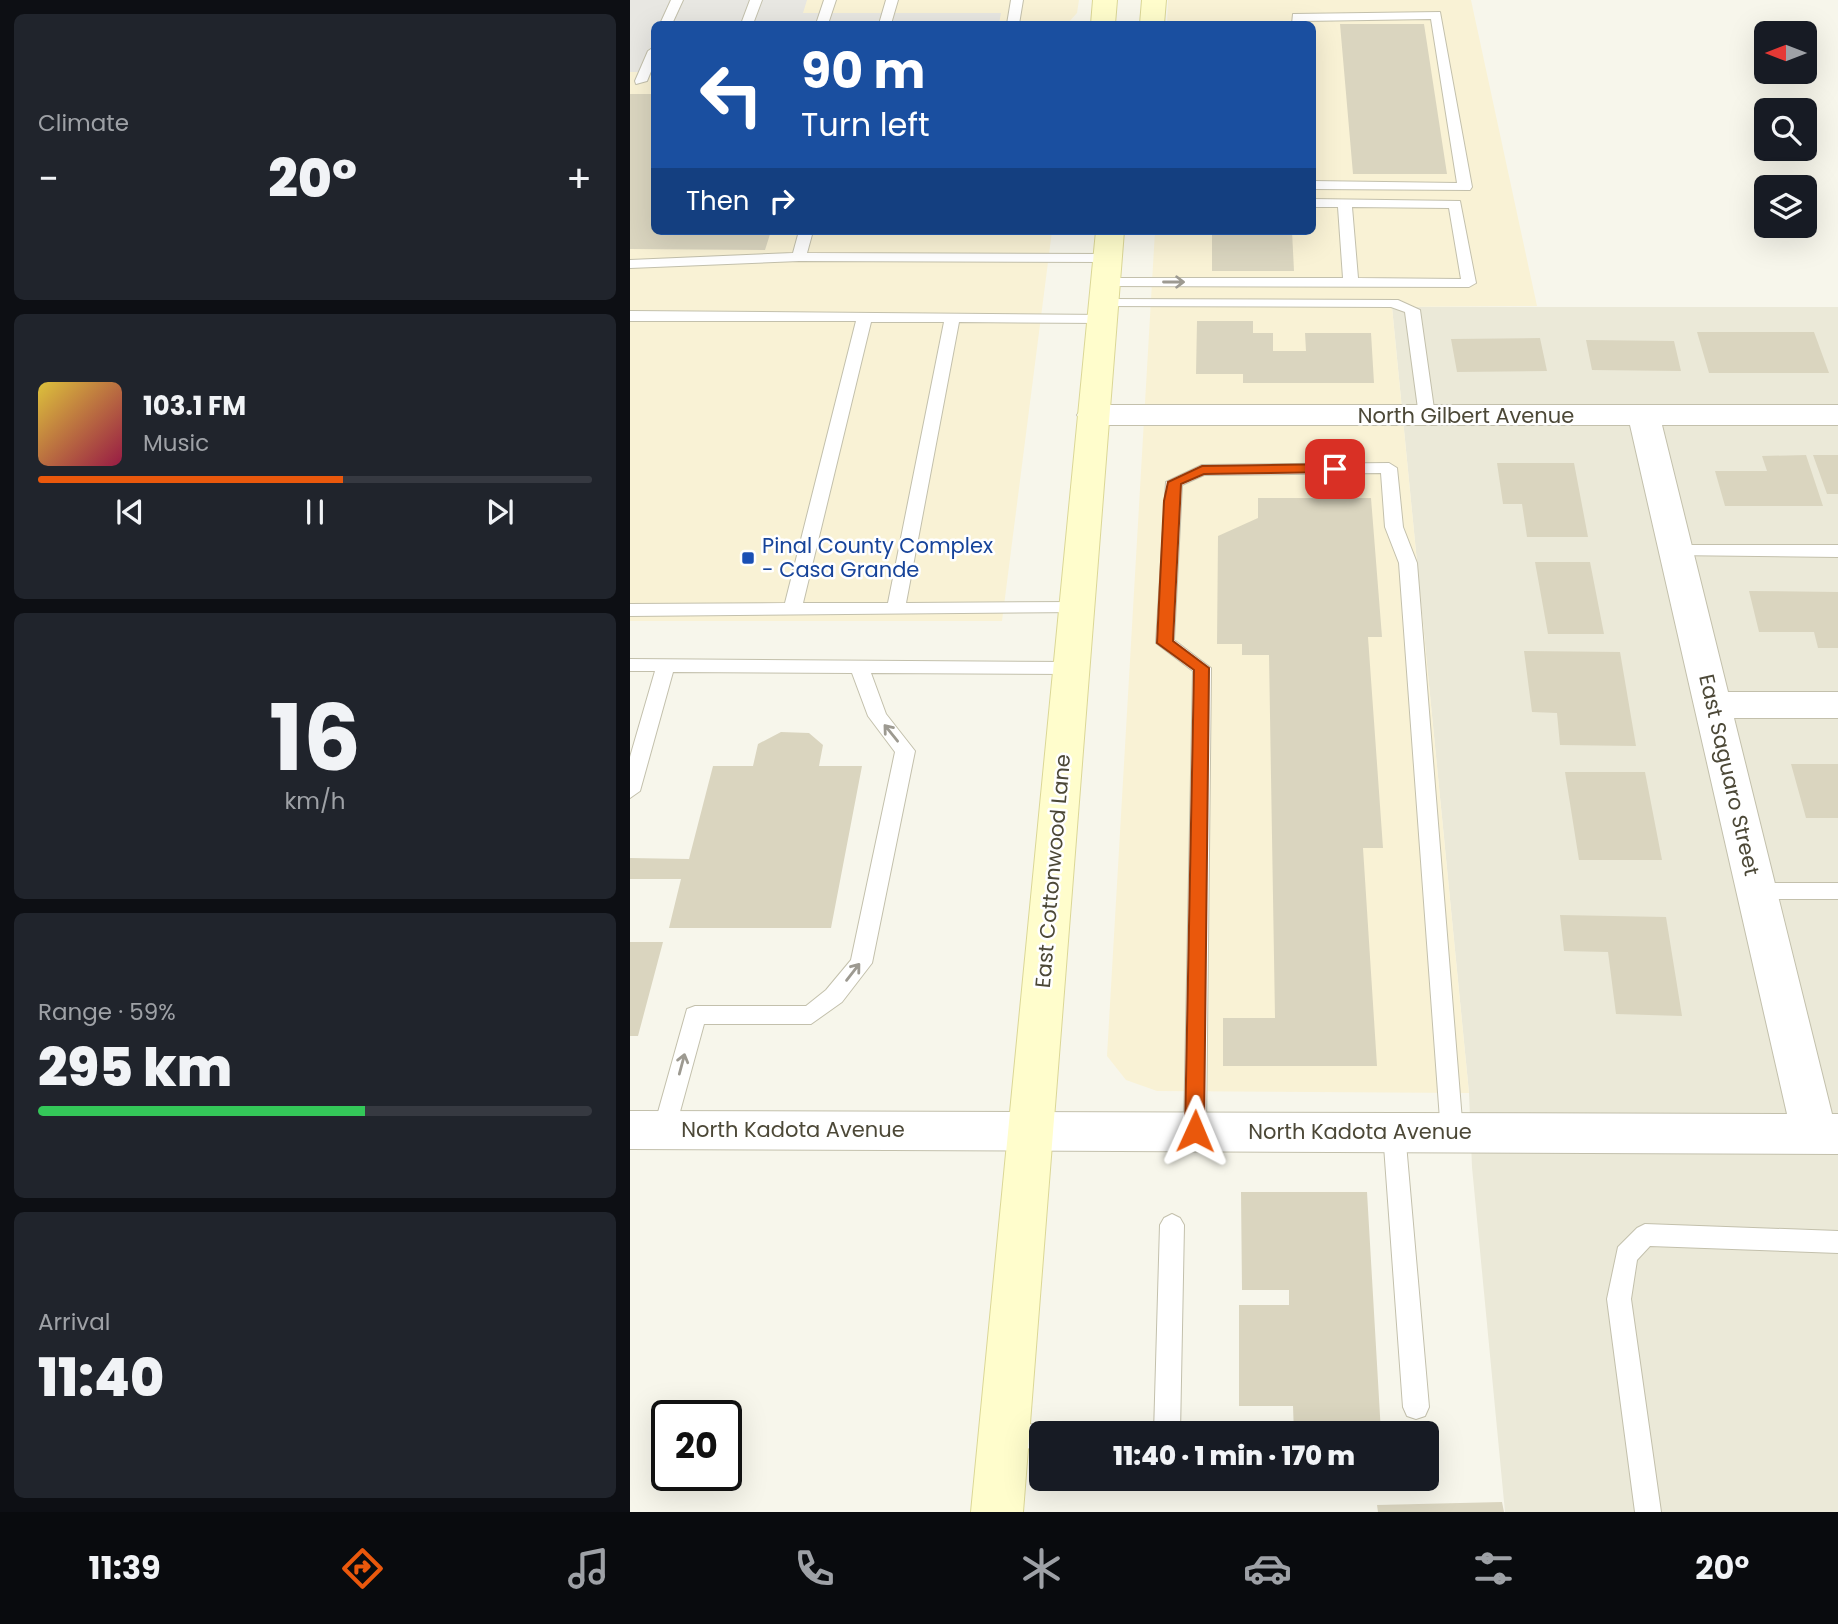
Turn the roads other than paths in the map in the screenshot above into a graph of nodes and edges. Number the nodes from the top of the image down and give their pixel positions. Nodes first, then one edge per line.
1 (677, 0) edge
2 (757, 0) edge
3 (830, 0) edge
4 (892, 0) edge
5 (1017, 0) edge
6 (1105, 0) edge
7 (1154, 0) edge
8 (667, 21) edge
9 (748, 21) edge
10 (823, 21) edge
11 (886, 21) edge
12 (1014, 21) edge
13 (1103, 21) edge
14 (1152, 21) edge
15 (1298, 21) edge
16 (651, 58) edge
17 (642, 81) edge
18 (1316, 185) edge
19 (1316, 203) edge
20 (1346, 203) junction
21 (805, 235) edge
22 (799, 257) junction
23 (630, 264) edge
24 (1106, 278) edge
25 (1351, 282) junction
26 (630, 316) edge
27 (865, 317) junction
28 (952, 317) junction
29 (1093, 415) junction
30 (1838, 415) edge
31 (1427, 416) junction
32 (1644, 416) junction
33 (1676, 551) junction
34 (1838, 551) edge
35 (1076, 608) junction
36 (793, 609) junction
37 (896, 609) junction
38 (630, 610) edge
39 (630, 665) edge
40 (666, 665) junction
41 (859, 666) junction
42 (1071, 668) junction
43 (1712, 705) junction
44 (1838, 705) edge
45 (638, 734) edge
46 (630, 791) edge
47 (1756, 891) junction
48 (1838, 891) edge
49 (647, 1130) edge
50 (1031, 1131) junction
51 (1195, 1131) junction
52 (1394, 1132) junction
53 (1452, 1133) junction
54 (1826, 1134) edge
55 (1172, 1225) dead end
56 (1838, 1241) edge
57 (1416, 1407) dead end
58 (1167, 1421) edge
59 (1023, 1436) edge
60 (997, 1512) edge
61 (1648, 1512) edge

1 - 8 lane
2 - 9 lane
3 - 10 lane
4 - 11 lane
5 - 12 lane
6 - 13 main road
7 - 14 main road
15 - 18 lane
16 - 17 lane
19 - 20 lane
20 - 25 lane
20 - 25 lane
21 - 22 lane
22 - 23 lane
22 - 24 lane
24 -> 25 lane
24 - 28 lane
24 - 29 main road, East Cottonwood Lane
24 - 31 lane
26 - 27 lane
27 - 28 lane
27 - 36 lane
28 - 37 lane
29 - 31 street, North Gilbert Avenue
29 - 35 main road, East Cottonwood Lane
30 - 32 street, North Gilbert Avenue
31 - 32 street, North Gilbert Avenue
32 - 33 street, East Saguaro Street
33 - 34 lane
33 - 43 street, East Saguaro Street
35 - 37 lane
35 - 42 main road, East Cottonwood Lane
36 - 37 lane
36 - 38 lane
39 - 40 lane
40 - 41 lane
40 - 45 lane
41 - 42 lane
49 -> 41 lane
42 - 50 main road, East Cottonwood Lane
43 - 44 street
43 - 47 street, East Saguaro Street
45 - 46 lane
47 - 48 lane
47 - 54 street, East Saguaro Street
49 - 50 street, North Kadota Avenue
50 - 51 street, North Kadota Avenue
50 - 59 main road, East Cottonwood Lane
51 - 52 street, North Kadota Avenue
51 - 53 lane
52 - 53 street, North Kadota Avenue
52 - 57 lane
53 - 54 street, North Kadota Avenue
55 - 58 lane
56 - 61 lane
59 - 60 main road, East Cottonwood Lane

